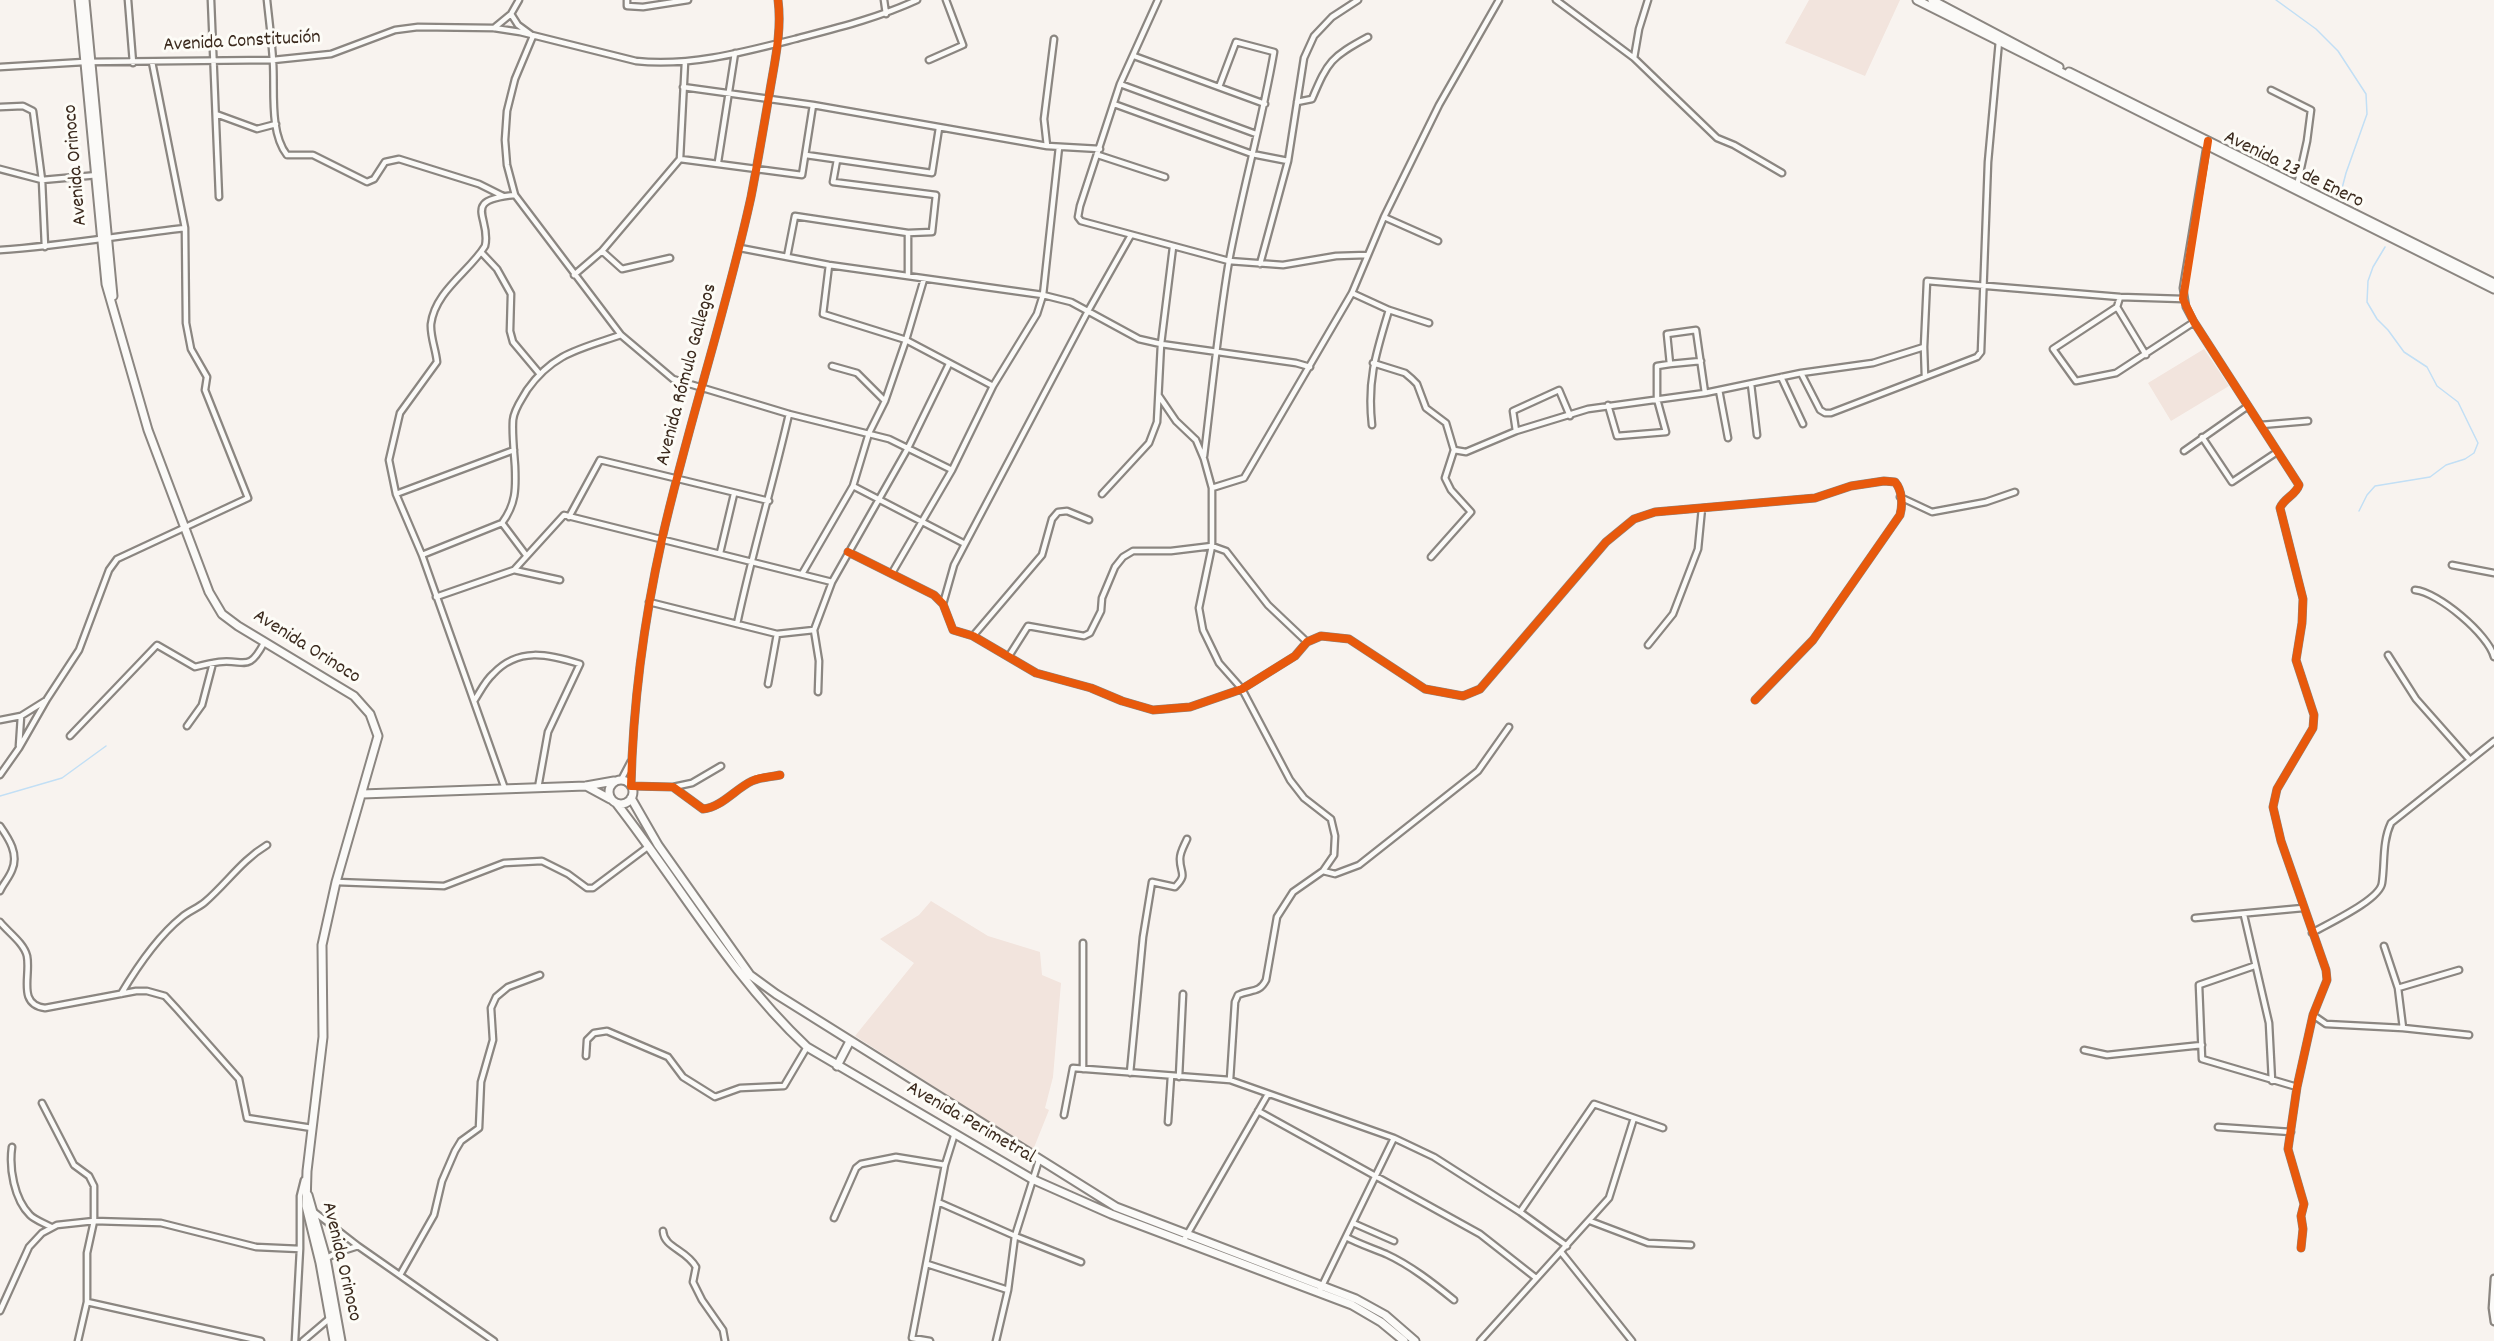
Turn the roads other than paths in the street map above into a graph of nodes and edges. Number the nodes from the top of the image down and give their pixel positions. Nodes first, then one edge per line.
1 (79, 0) edge
2 (85, 0) edge
3 (128, 0) edge
4 (211, 0) edge
5 (267, 0) edge
6 (519, 0) edge
7 (627, 0) edge
8 (688, 0) edge
9 (778, 0) edge
10 (884, 0) edge
11 (917, 0) edge
12 (946, 0) edge
13 (1158, 0) edge
14 (1358, 0) edge
15 (1499, 0) edge
16 (1556, 0) edge
17 (1648, 0) edge
18 (1917, 0) edge
19 (1932, 0) edge
20 (886, 14) junction
21 (511, 15) junction
22 (494, 28) junction
23 (533, 36) junction
24 (1368, 37) dead end
25 (1054, 39) dead end
26 (1999, 41) junction
27 (778, 43) junction
28 (735, 53) junction
29 (1134, 56) junction
30 (1634, 58) junction
31 (273, 60) junction
32 (929, 60) dead end
33 (215, 61) junction
34 (88, 62) junction
35 (152, 62) junction
36 (685, 62) junction
37 (134, 63) junction
38 (0, 67) edge
39 (1120, 84) junction
40 (683, 87) junction
41 (1219, 87) junction
42 (2271, 90) dead end
43 (729, 94) junction
44 (769, 99) junction
45 (1297, 102) junction
46 (1114, 104) junction
47 (1265, 104) junction
48 (813, 105) junction
49 (0, 107) edge
50 (216, 114) junction
51 (276, 124) junction
52 (939, 128) junction
53 (1256, 134) junction
54 (2207, 144) junction
55 (1047, 146) junction
56 (1059, 147) junction
57 (1099, 152) junction
58 (1252, 154) junction
59 (806, 155) junction
60 (680, 159) junction
61 (837, 160) junction
62 (718, 162) junction
63 (1288, 162) junction
64 (0, 169) edge
65 (756, 169) junction
66 (1782, 174) dead end
67 (98, 175) junction
68 (1165, 177) dead end
69 (42, 180) junction
70 (2297, 186) junction
71 (515, 195) junction
72 (503, 196) junction
73 (219, 197) dead end
74 (1384, 217) junction
75 (185, 228) junction
76 (908, 233) junction
77 (1131, 236) junction
78 (103, 237) junction
79 (1438, 241) dead end
80 (45, 247) junction
81 (1173, 247) junction
82 (740, 248) junction
83 (0, 250) edge
84 (602, 251) junction
85 (481, 252) junction
86 (1367, 255) junction
87 (787, 257) junction
88 (670, 258) dead end
89 (1229, 261) junction
90 (1260, 264) junction
91 (829, 265) junction
92 (574, 275) junction
93 (908, 276) junction
94 (924, 279) junction
95 (2494, 283) edge
96 (1984, 285) junction
97 (2494, 289) edge
98 (1352, 293) junction
99 (1043, 295) junction
100 (2120, 297) junction
101 (2183, 298) junction
102 (2117, 307) junction
103 (1088, 310) junction
104 (1389, 310) junction
105 (2194, 322) junction
106 (1429, 323) dead end
107 (621, 335) junction
108 (906, 340) junction
109 (1161, 344) junction
110 (1924, 347) junction
111 (1216, 351) junction
112 (2146, 355) junction
113 (1701, 361) junction
114 (1373, 363) junction
115 (949, 364) junction
116 (1670, 364) junction
117 (832, 366) dead end
118 (1310, 367) junction
119 (539, 373) junction
120 (1801, 373) junction
121 (1781, 377) junction
122 (1925, 377) junction
123 (1751, 384) junction
124 (993, 386) junction
125 (702, 388) junction
126 (1719, 390) junction
127 (1705, 393) junction
128 (1159, 396) junction
129 (1657, 399) junction
130 (885, 401) junction
131 (1608, 405) junction
132 (2248, 406) junction
133 (789, 414) junction
134 (1570, 416) junction
135 (2308, 421) dead end
136 (1803, 424) dead end
137 (2261, 424) junction
138 (1372, 426) dead end
139 (1516, 431) junction
140 (869, 433) junction
141 (1757, 435) dead end
142 (2202, 437) junction
143 (1728, 438) dead end
144 (908, 447) junction
145 (514, 450) junction
146 (1454, 450) junction
147 (2184, 451) dead end
148 (2277, 452) junction
149 (1204, 459) junction
150 (952, 470) junction
151 (677, 479) junction
152 (853, 486) junction
153 (1212, 488) junction
154 (2015, 492) dead end
155 (396, 494) junction
156 (734, 494) junction
157 (1102, 494) dead end
158 (1900, 497) junction
159 (880, 500) junction
160 (769, 501) junction
161 (1702, 508) junction
162 (569, 517) junction
163 (1089, 520) dead end
164 (921, 521) junction
165 (502, 523) junction
166 (184, 526) junction
167 (662, 538) junction
168 (965, 544) junction
169 (1212, 546) junction
170 (848, 552) junction
171 (720, 553) junction
172 (422, 555) junction
173 (526, 555) junction
174 (1431, 557) dead end
175 (751, 560) junction
176 (2452, 565) dead end
177 (514, 570) junction
178 (892, 573) junction
179 (2494, 573) edge
180 (802, 574) junction
181 (560, 580) dead end
182 (832, 582) junction
183 (2415, 590) dead end
184 (436, 597) junction
185 (649, 602) junction
186 (943, 604) junction
187 (737, 624) junction
188 (814, 630) junction
189 (777, 634) junction
190 (974, 636) junction
191 (1307, 642) junction
192 (264, 643) junction
193 (1648, 645) dead end
194 (2388, 655) dead end
195 (1009, 656) junction
196 (2494, 657) edge
197 (213, 663) junction
198 (768, 684) dead end
199 (1242, 689) junction
200 (818, 692) dead end
201 (47, 699) junction
202 (1755, 699) dead end
203 (474, 701) junction
204 (21, 716) junction
205 (0, 720) edge
206 (187, 726) dead end
207 (1509, 727) dead end
208 (70, 736) dead end
209 (2494, 741) edge
210 (19, 748) junction
211 (632, 759) junction
212 (2470, 760) junction
213 (721, 766) dead end
214 (0, 775) edge
215 (780, 775) dead end
216 (617, 780) junction
217 (586, 786) junction
218 (631, 786) junction
219 (673, 787) junction
220 (538, 788) junction
221 (505, 789) junction
222 (362, 794) junction
223 (631, 798) junction
224 (615, 803) junction
225 (0, 826) edge
226 (1186, 840) dead end
227 (267, 845) dead end
228 (649, 846) junction
229 (1323, 871) junction
230 (336, 882) junction
231 (0, 891) edge
232 (2303, 908) junction
233 (2244, 915) junction
234 (2195, 918) dead end
235 (0, 922) edge
236 (2312, 933) junction
237 (1083, 943) dead end
238 (2384, 946) dead end
239 (2254, 966) junction
240 (2459, 970) dead end
241 (540, 975) dead end
242 (2398, 988) junction
243 (121, 994) junction
244 (1183, 994) dead end
245 (2313, 1015) junction
246 (2403, 1028) junction
247 (2469, 1035) dead end
248 (850, 1041) junction
249 (2202, 1045) junction
250 (807, 1047) junction
251 (2084, 1050) dead end
252 (586, 1056) dead end
253 (837, 1066) junction
254 (1083, 1069) junction
255 (1130, 1073) junction
256 (1171, 1076) junction
257 (1179, 1077) junction
258 (1230, 1080) junction
259 (2272, 1081) junction
260 (2297, 1087) junction
261 (1268, 1094) junction
262 (42, 1103) dead end
263 (1258, 1111) junction
264 (1064, 1115) dead end
265 (1634, 1118) junction
266 (1168, 1122) dead end
267 (2218, 1127) dead end
268 (312, 1128) junction
269 (1663, 1128) dead end
270 (2291, 1132) junction
271 (955, 1133) junction
272 (1394, 1138) junction
273 (12, 1147) dead end
274 (1039, 1160) junction
275 (945, 1165) junction
276 (307, 1171) junction
277 (1376, 1176) junction
278 (1032, 1179) junction
279 (306, 1191) junction
280 (938, 1202) junction
281 (306, 1206) junction
282 (314, 1212) junction
283 (1520, 1212) junction
284 (834, 1218) dead end
285 (94, 1221) junction
286 (1590, 1221) junction
287 (1353, 1223) junction
288 (51, 1227) junction
289 (663, 1231) dead end
290 (1015, 1236) junction
291 (1186, 1237) junction
292 (1346, 1237) junction
293 (1394, 1241) dead end
294 (1690, 1245) dead end
295 (358, 1246) junction
296 (1567, 1246) junction
297 (2301, 1248) dead end
298 (300, 1249) junction
299 (1561, 1252) junction
300 (323, 1261) junction
301 (1081, 1262) dead end
302 (927, 1264) junction
303 (400, 1275) junction
304 (1536, 1278) junction
305 (2494, 1278) edge
306 (1321, 1288) junction
307 (1008, 1290) junction
308 (1454, 1300) dead end
309 (87, 1302) junction
310 (0, 1311) edge
311 (330, 1318) junction
312 (2494, 1322) edge
313 (78, 1341) edge
314 (261, 1341) edge
315 (295, 1341) edge
316 (303, 1341) edge
317 (334, 1341) edge
318 (341, 1341) edge
319 (494, 1341) edge
320 (725, 1341) edge
321 (930, 1341) edge
322 (996, 1341) edge
323 (1404, 1341) edge
324 (1415, 1341) edge
325 (1480, 1341) edge
326 (1632, 1341) edge

1 - 34 main road, Avenida Orinoco
2 - 34 main road, Avenida Orinoco
3 - 37 street
4 - 33 street
5 - 31 street
6 - 21 street
7 - 8 street
9 - 27 street, Avenida Rómulo Gallegos
10 - 20 street
11 - 20 street, Avenida Constitución
12 - 32 street
13 - 29 street
14 - 45 street
15 - 74 street
16 - 30 street
17 - 30 street
18 - 26 main road, Avenida 23 de Enero
19 - 54 main road, Avenida 23 de Enero
20 - 27 street, Avenida Constitución
21 - 22 street
21 - 23 street
22 - 23 street, Avenida Constitución
22 - 31 street, Avenida Constitución
23 - 36 street, Avenida Constitución
23 - 71 street
24 - 45 street
25 - 55 street
26 - 54 main road, Avenida 23 de Enero
26 - 96 street
27 - 28 street, Avenida Constitución
27 - 44 street, Avenida Rómulo Gallegos
28 - 36 street, Avenida Constitución
28 - 43 street
29 - 39 street
29 - 41 street
30 - 66 street
31 - 33 street, Avenida Constitución
31 - 51 street
33 - 35 street, Avenida Constitución
33 - 50 street
34 - 37 street, Avenida Constitución
34 - 38 street, Avenida Constitución
34 - 67 main road, Avenida Orinoco
35 - 37 street, Avenida Constitución
35 - 75 street
36 - 40 street
39 - 46 street
39 - 53 street
40 - 43 street
40 - 60 street
41 - 47 street
41 - 47 street
42 - 70 street
43 - 44 street
43 - 62 street
44 - 48 street
44 - 65 street, Avenida Rómulo Gallegos
45 - 63 street
46 - 57 street
46 - 58 street
47 - 53 street
48 - 52 street
48 - 59 street
49 - 69 street
50 - 51 street
50 - 73 street
51 - 72 street
52 - 55 street
52 - 61 street
53 - 58 street
54 - 70 main road, Avenida 23 de Enero
54 - 97 main road, Avenida 23 de Enero
54 - 101 street
55 - 56 street
56 - 57 street
56 - 99 street
57 - 68 street
57 - 77 street
58 - 63 street
58 - 89 street
59 - 61 street
59 - 65 street
60 - 62 street
60 - 84 street
61 - 76 street
62 - 65 street
63 - 90 street
64 - 69 street
65 - 82 street, Avenida Rómulo Gallegos
67 - 69 street
67 - 78 main road, Avenida Orinoco
69 - 80 street
70 - 95 main road, Avenida 23 de Enero
71 - 72 street
71 - 92 street
72 - 85 street
74 - 79 street
74 - 86 street
75 - 78 street
75 - 166 street
76 - 87 street
76 - 93 street
77 - 81 street
77 - 103 street
78 - 80 street
78 - 166 main road, Avenida Orinoco
80 - 83 street
81 - 89 street
81 - 109 street
82 - 87 street
82 - 125 street, Avenida Rómulo Gallegos
84 - 88 street
84 - 92 street
85 - 119 street
85 - 155 street
86 - 90 street
86 - 98 street
87 - 91 street
89 - 90 street
89 - 111 street
91 - 93 street
91 - 108 street
92 - 107 street
93 - 94 street
94 - 99 street
94 - 108 street
96 - 100 street
96 - 110 street
96 - 122 street
98 - 104 street
98 - 118 street
99 - 103 street
99 - 124 street
100 - 101 street
100 - 102 street
101 - 105 street
102 - 112 street
102 - 112 street
103 - 109 street
103 - 168 street
104 - 106 street
104 - 114 street
105 - 112 street
105 - 132 street
107 - 119 street
107 - 125 street
108 - 115 street
108 - 130 street
109 - 111 street
109 - 128 street
110 - 120 street
110 - 122 street
111 - 118 street
111 - 149 street
113 - 116 street
113 - 116 street
113 - 127 street
114 - 138 street
114 - 146 street
115 - 124 street
115 - 144 street
116 - 129 street
117 - 130 street
118 - 153 street
119 - 145 street
120 - 121 street
120 - 122 street
121 - 123 street
121 - 136 street
123 - 126 street
123 - 141 street
124 - 150 street
125 - 133 street
125 - 151 street, Avenida Rómulo Gallegos
126 - 127 street
126 - 143 street
127 - 129 street
128 - 149 street
128 - 157 street
129 - 131 street
129 - 131 street
130 - 140 street
131 - 134 street
132 - 137 street
132 - 142 street
133 - 140 street
133 - 160 street
134 - 139 street
134 - 139 street
135 - 137 street
137 - 148 street
139 - 146 street
140 - 144 street
140 - 152 street
142 - 147 street
142 - 148 street
144 - 150 street
144 - 159 street
145 - 155 street
145 - 165 street
146 - 174 street
148 - 232 street
149 - 153 street
150 - 164 street
151 - 156 street
151 - 162 street
151 - 167 street, Avenida Rómulo Gallegos
152 - 159 street
152 - 180 street
153 - 169 street
154 - 158 street
155 - 172 street
156 - 160 street
156 - 171 street
158 - 161 street
158 - 202 street
159 - 164 street
159 - 170 street
160 - 175 street
161 - 191 street
161 - 193 street
162 - 167 street
162 - 173 street
163 - 190 street
164 - 168 street
164 - 178 street
165 - 172 street
165 - 173 street
166 - 192 main road, Avenida Orinoco
166 - 201 street
167 - 171 street
167 - 185 street, Avenida Rómulo Gallegos
168 - 186 street
169 - 191 street
169 - 195 street
169 - 199 street
170 - 178 street
170 - 182 street
171 - 175 street
172 - 184 street
173 - 177 street
175 - 180 street
175 - 187 street
176 - 179 street
177 - 181 street
177 - 184 street
178 - 186 street
180 - 182 street
182 - 188 street
183 - 196 street
184 - 203 street
185 - 187 street
185 - 211 street, Avenida Rómulo Gallegos
186 - 190 street
187 - 189 street
188 - 189 street
188 - 200 street
189 - 198 street
190 - 195 street
191 - 199 street
192 - 197 street
192 - 222 main road, Avenida Orinoco
194 - 212 street
195 - 199 street
197 - 206 street
197 - 208 street
199 - 229 street
201 - 204 street
201 - 210 street
203 - 220 street
203 - 221 street
204 - 205 street
204 - 210 street
207 - 229 street
209 - 212 street
210 - 214 street
211 - 216 street, Avenida Rómulo Gallegos
211 - 218 street, Avenida Rómulo Gallegos
212 - 236 street
213 - 219 street
215 - 219 street
216 - 217 main road
216 - 218 main road
216 - 224 main road
217 - 220 main road
217 - 224 main road
218 - 219 street
218 - 223 main road
220 - 221 main road
221 - 222 main road
222 - 230 main road, Avenida Orinoco
223 - 224 main road
223 - 248 main road, Avenida Perimetral
224 - 228 main road, Avenida Perimetral
225 - 231 street
226 - 255 street
227 - 243 street
228 - 230 street
228 - 250 main road, Avenida Perimetral
229 - 258 street
230 - 268 main road, Avenida Orinoco
232 - 233 street
232 - 236 street
233 - 234 street
233 - 239 street
235 - 243 street
236 - 245 street
237 - 254 street
238 - 242 street
239 - 249 street
239 - 259 street
240 - 242 street
241 - 303 street
242 - 246 street
243 - 268 street
244 - 257 street
245 - 246 street
245 - 260 street
246 - 247 street
248 - 253 main road
248 - 274 main road, Avenida Perimetral
249 - 251 street
249 - 259 street
250 - 252 street
250 - 253 main road, Avenida Perimetral
253 - 271 main road, Avenida Perimetral
254 - 255 street
254 - 264 street
255 - 256 street
256 - 257 street
256 - 266 street
257 - 258 street
258 - 261 street
259 - 260 street
260 - 270 street
261 - 263 street
261 - 272 street
262 - 285 street
263 - 277 street
263 - 291 street
265 - 269 street
265 - 283 street
265 - 286 street
267 - 270 street
268 - 276 main road, Avenida Orinoco
270 - 297 street
271 - 275 street
271 - 278 main road, Avenida Perimetral
272 - 277 street
272 - 283 street
273 - 288 street
274 - 278 street
274 - 291 main road, Avenida Perimetral
275 - 280 street
275 - 284 street
276 - 279 main road, Avenida Orinoco
276 - 298 street
277 - 287 street
277 - 304 street
278 - 290 street
278 - 291 main road, Avenida Perimetral
279 - 281 main road, Avenida Orinoco
279 - 282 main road, Avenida Orinoco
280 - 290 street
280 - 302 street
281 - 282 street
281 - 300 main road, Avenida Orinoco
282 - 295 street
282 - 300 main road, Avenida Orinoco
283 - 296 street
285 - 288 street
285 - 298 street
285 - 309 street
286 - 294 street
286 - 296 street
287 - 292 street
287 - 293 street
288 - 310 street
289 - 320 street
290 - 301 street
290 - 307 street
291 - 306 main road, Avenida Perimetral
292 - 306 street
292 - 308 street
295 - 300 street
295 - 303 street
296 - 299 street
298 - 315 street
299 - 304 street
299 - 326 street
300 - 311 main road, Avenida Orinoco
300 - 318 main road, Avenida Orinoco
302 - 307 street
302 - 321 street
303 - 319 street
304 - 325 street
305 - 312 street
306 - 323 main road, Avenida Perimetral
306 - 324 main road, Avenida Perimetral
307 - 322 street
309 - 313 street
309 - 314 street
311 - 316 street
311 - 317 main road, Avenida Orinoco

